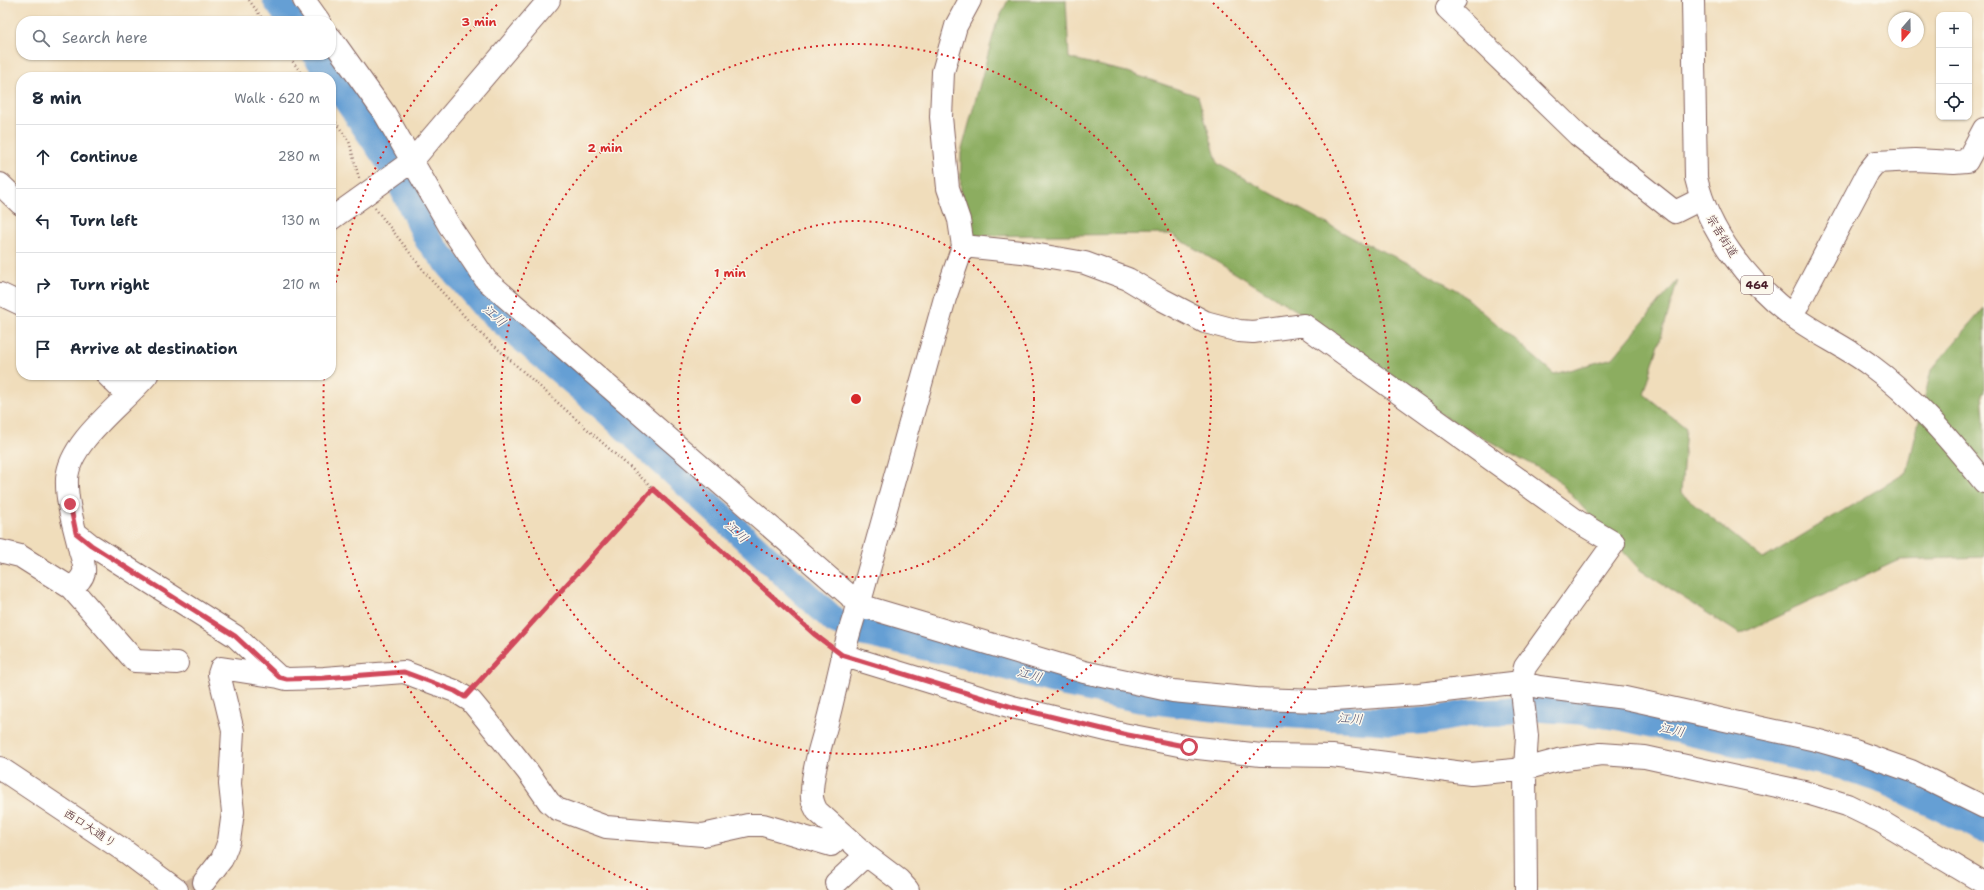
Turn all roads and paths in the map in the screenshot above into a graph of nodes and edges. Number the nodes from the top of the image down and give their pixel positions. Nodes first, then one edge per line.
1 (250, 0) edge
2 (304, 0) edge
3 (549, 0) edge
4 (970, 0) edge
5 (1455, 0) edge
6 (1693, 0) edge
7 (261, 16) edge
8 (315, 16) edge
9 (336, 45) edge
10 (292, 60) edge
11 (300, 72) edge
12 (336, 123) edge
13 (1984, 129) edge
14 (412, 161) junction
15 (0, 184) edge
16 (364, 195) junction
17 (16, 199) edge
18 (1701, 199) junction
19 (336, 215) edge
20 (963, 246) junction
21 (0, 294) edge
22 (16, 302) edge
23 (1791, 315) junction
24 (112, 380) edge
25 (142, 380) edge
26 (127, 395) junction
27 (1984, 482) edge
28 (653, 489) junction
29 (76, 533) junction
30 (0, 551) edge
31 (71, 588) junction
32 (856, 608) junction
33 (843, 651) junction
34 (177, 663) dead end
35 (279, 677) junction
36 (1521, 687) junction
37 (465, 697) junction
38 (0, 768) edge
39 (1525, 769) junction
40 (1984, 807) edge
41 (842, 834) junction
42 (866, 855) junction
43 (204, 882) tunnel mouth
44 (836, 883) dead end
45 (1984, 883) edge
46 (177, 890) edge
47 (908, 890) edge
48 (1526, 890) edge

1 - 7 path
2 - 8 main road
3 - 14 main road
4 - 20 main road
5 - 18 main road
6 - 18 main road, 宗吾街道 / 464
9 - 14 main road
10 - 11 path
12 - 16 path
13 - 23 main road
14 - 16 main road
14 - 32 main road
15 - 17 main road
16 - 19 main road
16 - 28 path
18 - 23 main road, 宗吾街道 / 464
20 - 32 main road
20 - 36 main road
21 - 22 main road
23 - 27 main road, 宗吾街道 / 464
24 - 26 main road
25 - 26 main road
26 - 29 main road
28 - 33 path
28 - 37 path
29 - 31 main road
29 - 35 main road
30 - 31 main road
31 - 34 main road
32 - 33 main road
32 - 36 main road
33 - 39 main road
33 - 41 main road
35 - 37 main road
35 - 43 main road
36 - 39 main road
36 - 40 main road
37 - 41 main road
38 - 46 main road, 西口大通り
39 - 45 main road
39 - 48 main road
41 - 42 main road
42 - 44 main road
42 - 47 main road

